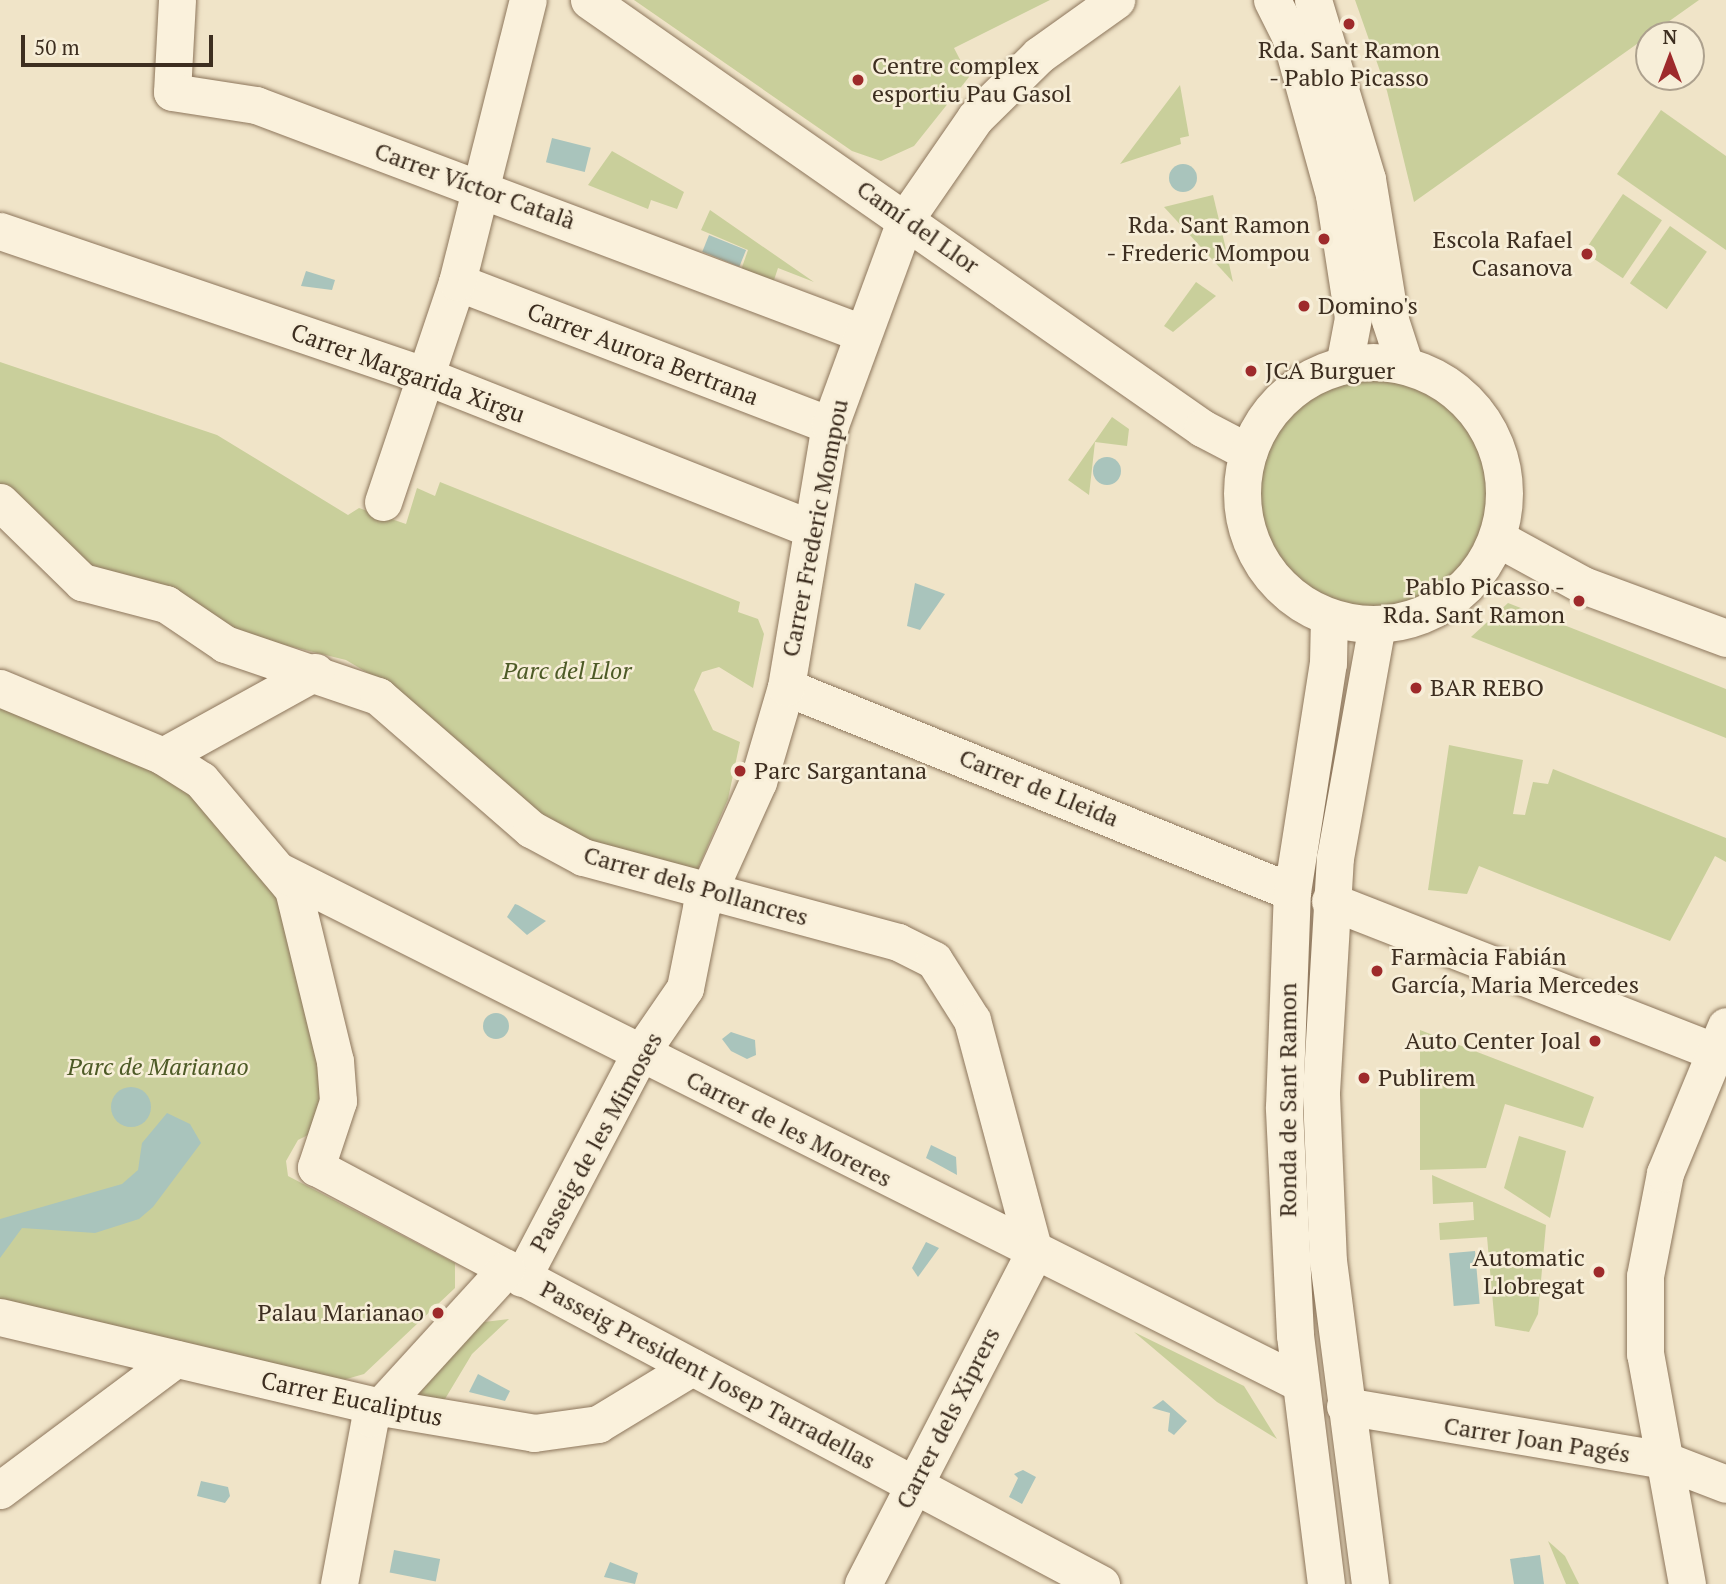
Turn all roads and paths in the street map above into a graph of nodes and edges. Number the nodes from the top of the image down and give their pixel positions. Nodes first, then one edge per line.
1 (177, 0) edge
2 (528, 0) edge
3 (589, 0) edge
4 (1116, 0) edge
5 (1272, 0) edge
6 (1313, 0) edge
7 (483, 186) junction
8 (906, 218) junction
9 (0, 231) edge
10 (457, 282) junction
11 (859, 332) junction
12 (1344, 365) junction
13 (1405, 366) junction
14 (428, 377) junction
15 (830, 425) junction
16 (1248, 452) junction
17 (0, 502) edge
18 (383, 502) dead end
19 (812, 529) junction
20 (1497, 538) junction
21 (1329, 617) junction
22 (1377, 625) junction
23 (1726, 638) edge
24 (315, 672) junction
25 (786, 687) junction
26 (0, 688) edge
27 (163, 756) junction
28 (280, 872) junction
29 (713, 891) junction
30 (1292, 891) junction
31 (1330, 901) junction
32 (1721, 1044) edge
33 (639, 1055) junction
34 (1034, 1252) junction
35 (514, 1273) junction
36 (0, 1317) edge
37 (175, 1359) junction
38 (692, 1367) junction
39 (1300, 1383) junction
40 (1345, 1406) junction
41 (381, 1407) junction
42 (1664, 1460) junction
43 (913, 1483) junction
44 (1726, 1484) edge
45 (0, 1490) edge
46 (339, 1584) edge
47 (863, 1584) edge
48 (1101, 1584) edge
49 (1326, 1584) edge
50 (1370, 1584) edge
51 (1687, 1584) edge

1 - 7 street, Carrer Víctor Català
2 - 7 street
3 - 8 street, Camí del Llor
4 - 8 street, Carrer Frederic Mompou
5 - 12 street
6 - 13 street
7 - 10 street
7 - 11 street, Carrer Víctor Català
8 - 11 street, Carrer Frederic Mompou
8 - 16 street, Camí del Llor
9 - 14 street, Carrer Margarida Xirgu
10 - 14 street
10 - 15 street, Carrer Aurora Bertrana
11 - 15 street, Carrer Frederic Mompou
12 - 13 street
12 - 16 street
13 - 20 street
14 - 18 street
14 - 19 street, Carrer Margarida Xirgu
15 - 19 street, Carrer Frederic Mompou
16 - 21 street
17 - 24 street, Carrer dels Pollancres
19 - 25 street, Carrer Frederic Mompou
20 - 22 street
20 - 23 street
21 - 22 street
21 - 30 street, Ronda de Sant Ramon
22 - 31 street, Ronda de Sant Ramon
24 - 27 street
24 - 29 street, Carrer dels Pollancres
25 - 29 street, Carrer Frederic Mompou
25 - 30 street, Carrer de Lleida
26 - 27 street
27 - 28 street
28 - 33 street, Carrer de les Moreres
28 - 35 street, Passeig President Josep Tarradellas
29 - 33 street, Passeig de les Mimoses
29 - 34 street, Carrer dels Pollancres
30 - 39 street, Ronda de Sant Ramon
31 - 32 street
31 - 40 street, Ronda de Sant Ramon
32 - 42 street
33 - 34 street, Carrer de les Moreres
33 - 35 street, Passeig de les Mimoses
34 - 39 street, Carrer de les Moreres
34 - 43 street, Carrer dels Xiprers
35 - 38 street, Passeig President Josep Tarradellas
35 - 41 street, Passeig de les Mimoses
36 - 37 street, Carrer Eucaliptus
37 - 41 street, Carrer Eucaliptus
37 - 45 street
38 - 41 street, Carrer Eucaliptus
38 - 43 street, Passeig President Josep Tarradellas
39 - 49 street, Ronda de Sant Ramon
40 - 42 street, Carrer Joan Pagés
40 - 50 street, Ronda de Sant Ramon
41 - 46 street, Passeig de les Mimoses
42 - 44 street, Carrer Joan Pagés
42 - 51 street
43 - 47 street, Carrer dels Xiprers
43 - 48 street, Passeig President Josep Tarradellas

